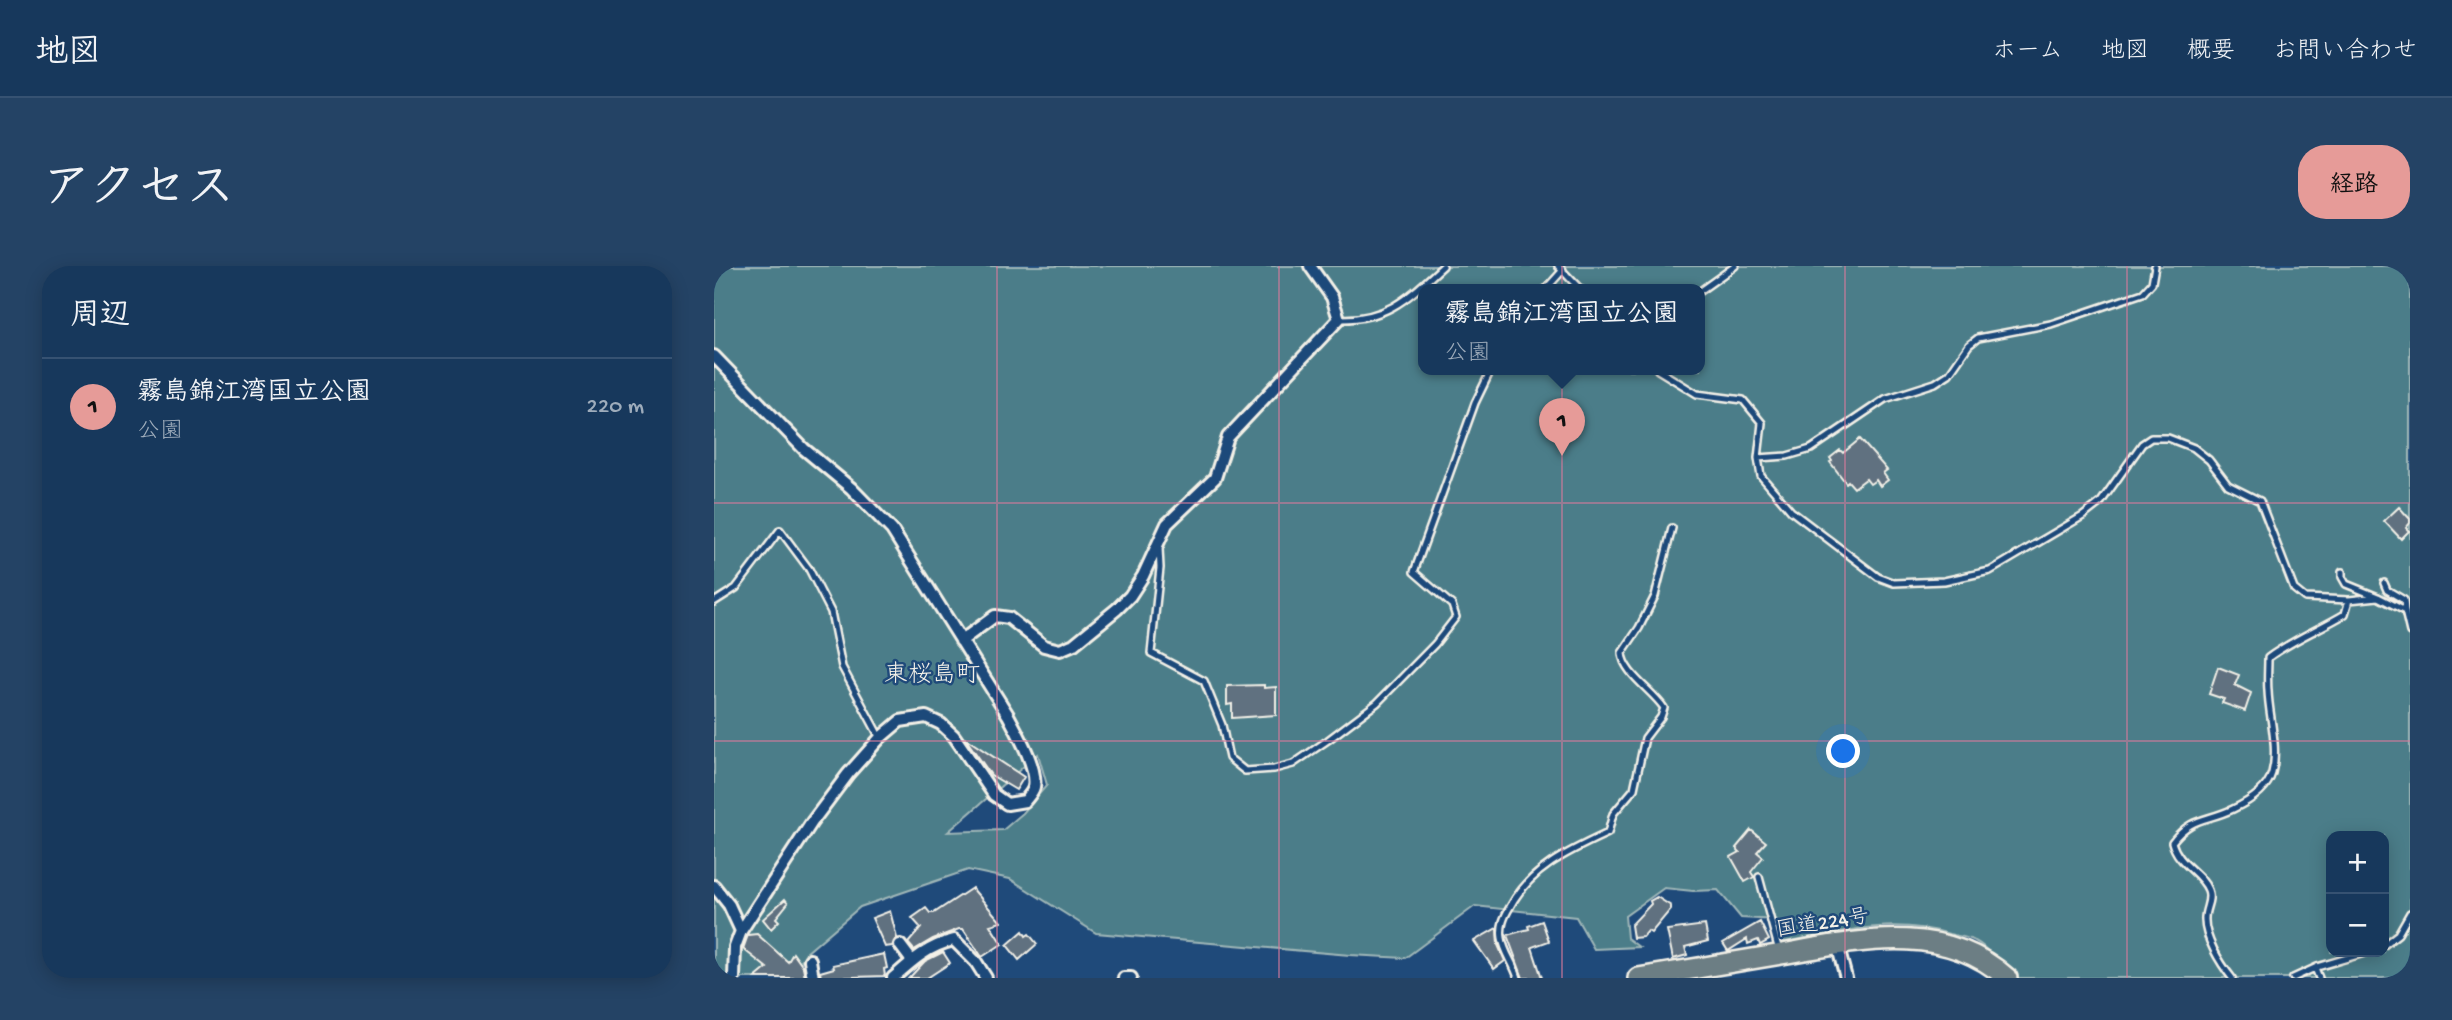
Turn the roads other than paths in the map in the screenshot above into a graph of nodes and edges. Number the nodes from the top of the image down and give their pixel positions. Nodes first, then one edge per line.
1 (1310, 266) edge
2 (1443, 266) edge
3 (1735, 266) edge
4 (2155, 266) edge
5 (1560, 268) edge
6 (1422, 284) edge
7 (1549, 284) edge
8 (1575, 284) edge
9 (1418, 287) edge
10 (1705, 287) edge
11 (1339, 319) junction
12 (714, 356) edge
13 (1489, 375) edge
14 (1666, 375) edge
15 (1758, 458) junction
16 (1672, 528) dead end
17 (1159, 540) junction
18 (2342, 572) dead end
19 (2385, 583) dead end
20 (2378, 597) junction
21 (2349, 600) junction
22 (714, 602) edge
23 (2405, 611) junction
24 (2410, 632) edge
25 (961, 641) junction
26 (880, 738) junction
27 (1759, 877) dead end
28 (714, 886) edge
29 (2410, 912) edge
30 (741, 931) junction
31 (2389, 941) edge
32 (1837, 944) junction
33 (900, 946) dead end
34 (1780, 954) junction
35 (2351, 957) edge
36 (810, 960) dead end
37 (912, 961) junction
38 (2315, 968) junction
39 (1671, 975) edge
40 (734, 978) edge
41 (813, 978) edge
42 (892, 978) edge
43 (986, 978) edge
44 (1124, 978) edge
45 (1131, 978) edge
46 (1518, 978) edge
47 (1638, 978) edge
48 (1846, 978) edge
49 (2007, 978) edge
50 (2232, 978) edge
51 (2293, 978) edge
52 (2319, 978) edge

1 - 11 street
2 - 6 lane
3 - 10 lane
4 - 15 lane
5 - 7 lane
5 - 8 lane
9 - 11 lane
11 - 17 street
12 - 25 street
13 - 17 lane
14 - 15 lane
15 - 21 lane
16 - 46 lane
17 - 25 street
18 - 20 lane
19 - 23 lane
20 - 21 lane
20 - 23 lane
21 - 50 lane
22 - 26 lane
23 - 24 lane
25 - 26 street
26 - 30 street
27 - 34 lane
28 - 30 street
29 - 31 lane
30 - 40 street
32 - 34 highway, 国道224号
32 - 48 street
32 - 49 highway, 国道224号
33 - 37 street
34 - 39 highway, 国道224号
35 - 38 lane
36 - 41 street
37 - 42 street
37 - 43 street
38 - 51 lane
38 - 52 lane
39 - 47 highway, 国道224号
44 - 45 street

